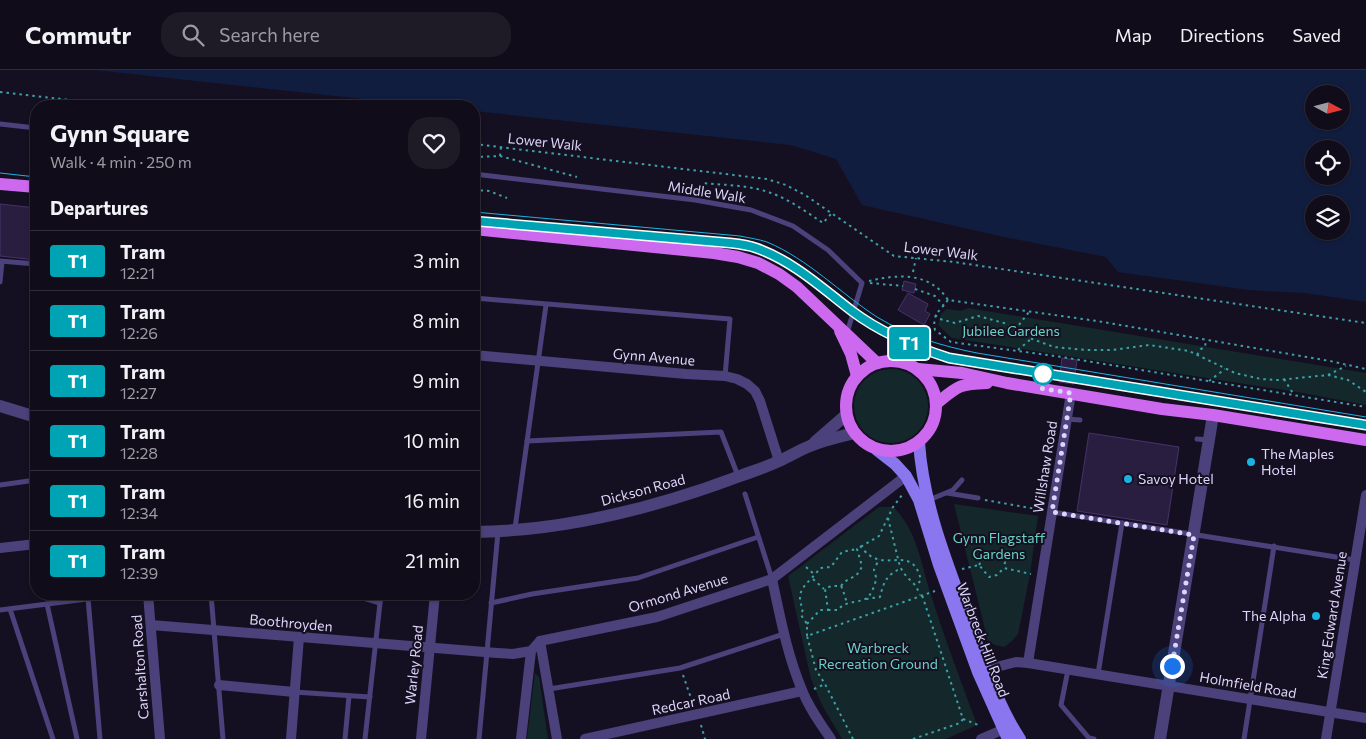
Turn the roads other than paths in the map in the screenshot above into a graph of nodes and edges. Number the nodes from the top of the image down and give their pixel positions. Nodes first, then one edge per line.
1 (0, 124) edge
2 (30, 127) edge
3 (480, 175) edge
4 (0, 184) edge
5 (30, 186) edge
6 (480, 230) edge
7 (1, 262) edge
8 (30, 264) edge
9 (0, 282) edge
10 (480, 299) edge
11 (546, 305) junction
12 (842, 329) junction
13 (480, 355) edge
14 (539, 361) junction
15 (877, 362) junction
16 (918, 369) junction
17 (725, 376) junction
18 (857, 376) junction
19 (1007, 383) junction
20 (1071, 393) junction
21 (936, 404) junction
22 (0, 406) edge
23 (30, 415) edge
24 (846, 415) junction
25 (1213, 415) junction
26 (1067, 418) junction
27 (1080, 420) dead end
28 (854, 433) junction
29 (1366, 440) edge
30 (527, 441) junction
31 (919, 442) junction
32 (811, 445) junction
33 (877, 450) junction
34 (779, 461) junction
35 (906, 476) junction
36 (738, 477) junction
37 (962, 480) dead end
38 (30, 481) edge
39 (0, 485) edge
40 (946, 493) junction
41 (744, 494) dead end
42 (1366, 495) edge
43 (978, 498) road end
44 (928, 500) junction
45 (1052, 512) junction
46 (1122, 523) junction
47 (514, 531) junction
48 (480, 532) edge
49 (498, 532) junction
50 (1194, 535) junction
51 (758, 537) junction
52 (1362, 542) edge
53 (30, 545) edge
54 (1274, 546) junction
55 (0, 548) edge
56 (1355, 560) junction
57 (772, 579) junction
58 (74, 600) edge
59 (88, 600) edge
60 (149, 600) edge
61 (212, 600) edge
62 (370, 600) edge
63 (380, 600) edge
64 (434, 600) edge
65 (380, 603) junction
66 (491, 603) junction
67 (47, 604) junction
68 (10, 608) junction
69 (0, 610) edge
70 (151, 625) junction
71 (214, 630) junction
72 (784, 634) junction
73 (299, 637) junction
74 (540, 641) junction
75 (376, 644) junction
76 (429, 648) junction
77 (531, 651) junction
78 (487, 652) junction
79 (1028, 663) junction
80 (1068, 669) junction
81 (982, 671) junction
82 (1098, 674) junction
83 (218, 685) junction
84 (1169, 685) junction
85 (548, 689) junction
86 (802, 691) junction
87 (294, 692) junction
88 (349, 696) junction
89 (370, 697) junction
90 (1250, 699) junction
91 (1331, 712) junction
92 (1366, 718) edge
93 (1007, 732) edge
94 (53, 739) edge
95 (77, 739) edge
96 (100, 739) edge
97 (160, 739) edge
98 (223, 739) edge
99 (291, 739) edge
100 (344, 739) edge
101 (365, 739) edge
102 (421, 739) edge
103 (479, 739) edge
104 (521, 739) edge
105 (556, 739) edge
106 (586, 739) edge
107 (831, 739) edge
108 (981, 739) edge
109 (1020, 739) edge
110 (1091, 739) edge
111 (1160, 739) edge
112 (1244, 739) edge
113 (1326, 739) edge

1 - 2 lane
3 - 12 lane, Middle Walk
4 - 5 main road
6 - 12 main road
7 - 8 lane
7 - 9 lane
10 - 11 lane
11 - 14 lane
11 - 17 lane
12 - 15 main road
12 - 18 main road
13 - 14 street, Gynn Avenue
14 - 17 street, Gynn Avenue
14 - 30 lane
15 - 16 main road
15 - 18 main road
16 - 19 main road
16 - 21 main road
17 - 34 street, Gynn Avenue
18 - 24 main road
19 - 20 main road
19 - 21 main road
20 - 25 main road
20 - 26 street, Willshaw Road
21 - 31 main road
22 - 23 street
24 - 28 main road
24 - 32 street, Dickson Road
25 - 29 main road
25 - 50 street
26 - 27 lane
26 - 45 street, Willshaw Road
28 - 32 street, Dickson Road
28 - 33 main road
30 - 36 lane
30 - 47 lane
31 - 33 main road
31 - 44 main road, Warbreck Hill Road
32 - 34 street, Dickson Road
33 - 35 main road, Warbreck Hill Road
34 - 36 street, Dickson Road
35 - 57 street, Ormond Avenue
35 - 81 main road, Warbreck Hill Road
36 - 47 street, Dickson Road
37 - 40 lane
38 - 39 lane
40 - 43 lane
40 - 44 lane
41 - 51 lane
42 - 52 street, King Edward Avenue
44 - 81 main road, Warbreck Hill Road
45 - 46 lane
45 - 79 street, Willshaw Road
46 - 50 lane
46 - 82 lane
47 - 49 street, Dickson Road
48 - 49 street, Dickson Road
49 - 66 lane
50 - 54 lane
50 - 84 street
51 - 57 lane
51 - 66 lane
52 - 56 street, King Edward Avenue
53 - 55 street
54 - 56 lane
54 - 90 lane
56 - 91 street, King Edward Avenue
57 - 72 street
57 - 74 street, Ormond Avenue
58 - 67 lane
59 - 96 lane
60 - 70 street, Carshalton Road
61 - 71 lane
62 - 65 lane
63 - 65 lane
64 - 76 street, Warley Road
65 - 75 lane
66 - 78 lane
67 - 68 lane
67 - 95 lane
68 - 69 lane
68 - 94 lane
70 - 71 street, Boothroyden
70 - 97 street, Carshalton Road
71 - 73 street, Boothroyden
71 - 83 lane
72 - 85 lane
72 - 86 street
73 - 75 street, Boothroyden
73 - 87 street
74 - 77 street
74 - 85 street
75 - 76 street, Boothroyden
75 - 89 lane
76 - 78 street
76 - 102 street, Warley Road
77 - 78 street
77 - 104 street
78 - 103 lane
79 - 80 street, Holmfield Road
79 - 81 street, Holmfield Road
80 - 82 street, Holmfield Road
80 - 110 lane
81 - 93 main road, Warbreck Hill Road
82 - 84 street, Holmfield Road
83 - 87 street
83 - 98 lane
84 - 90 street, Holmfield Road
84 - 111 street
85 - 105 street
86 - 106 street, Redcar Road
86 - 107 street
87 - 88 lane
87 - 99 street
88 - 89 lane
88 - 100 lane
89 - 101 lane
90 - 91 street, Holmfield Road
90 - 112 lane
91 - 92 street, Holmfield Road
91 - 113 street, King Edward Avenue
93 - 108 street
93 - 109 main road, Warbreck Hill Road

